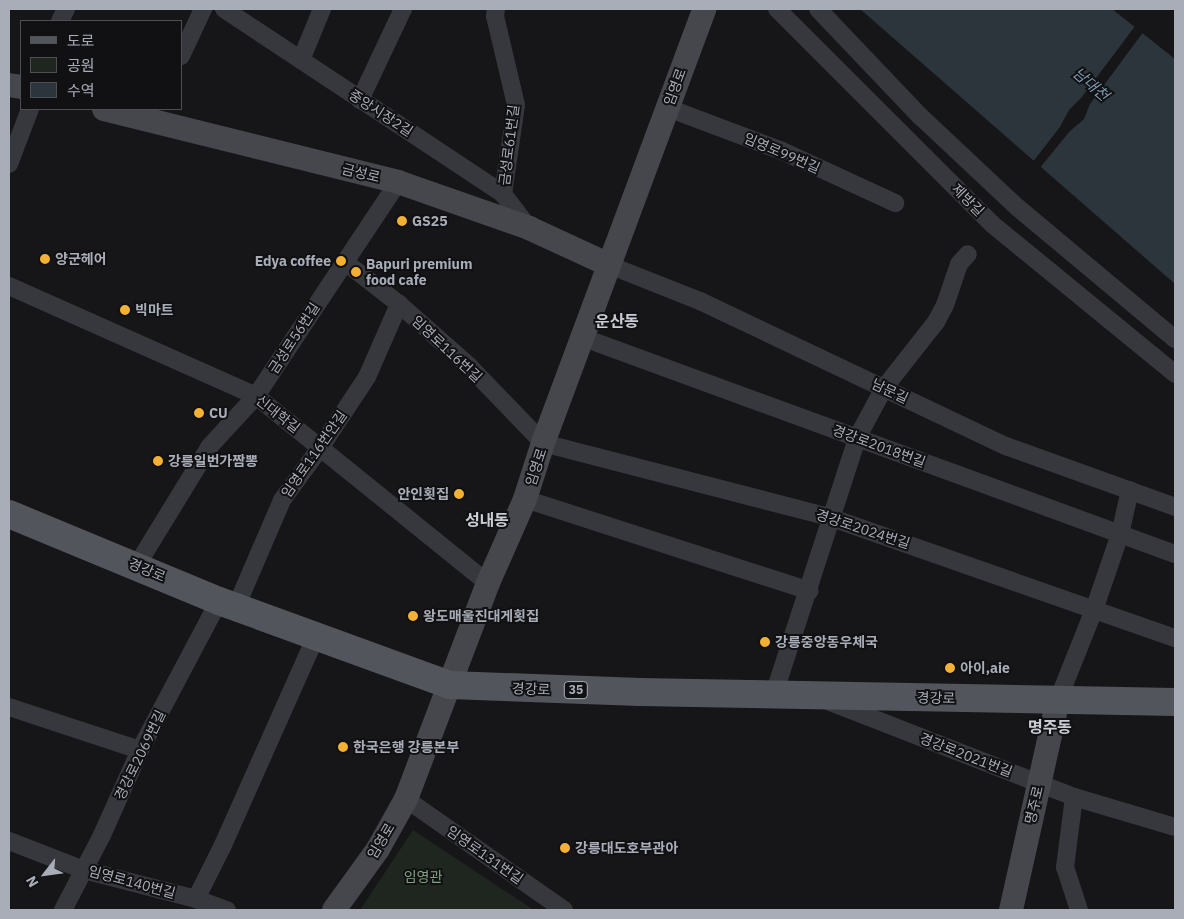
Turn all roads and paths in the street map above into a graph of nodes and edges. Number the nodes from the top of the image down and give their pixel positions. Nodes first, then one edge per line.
1 (203, 9) edge
2 (224, 9) edge
3 (322, 9) edge
4 (403, 9) edge
5 (496, 9) edge
6 (704, 9) edge
7 (777, 9) edge
8 (818, 9) edge
9 (182, 54) edge
10 (301, 60) junction
11 (360, 100) junction
12 (668, 108) junction
13 (30, 110) edge
14 (112, 110) edge
15 (154, 115) edge
16 (9, 164) edge
17 (398, 182) junction
18 (503, 194) junction
19 (895, 203) dead end
20 (529, 228) junction
21 (968, 254) dead end
22 (344, 262) junction
23 (610, 265) junction
24 (9, 286) edge
25 (399, 304) junction
26 (584, 338) junction
27 (1175, 339) edge
28 (1175, 374) edge
29 (884, 388) junction
30 (256, 396) junction
31 (857, 438) junction
32 (543, 443) junction
33 (320, 448) junction
34 (1130, 490) junction
35 (525, 499) junction
36 (1175, 507) edge
37 (9, 514) edge
38 (832, 518) junction
39 (1120, 534) junction
40 (1175, 554) edge
41 (137, 566) junction
42 (488, 583) junction
43 (809, 592) junction
44 (228, 604) junction
45 (1094, 610) junction
46 (316, 636) junction
47 (1175, 638) edge
48 (450, 685) junction
49 (774, 694) junction
50 (815, 696) junction
51 (1058, 700) junction
52 (1175, 702) edge
53 (9, 707) edge
54 (140, 750) junction
55 (1039, 783) junction
56 (1074, 797) junction
57 (406, 800) junction
58 (1175, 827) edge
59 (9, 842) edge
60 (84, 870) junction
61 (196, 898) junction
62 (63, 910) edge
63 (227, 910) edge
64 (334, 910) edge
65 (564, 910) edge
66 (1011, 910) edge
67 (1079, 910) edge

1 - 9 street
2 - 10 street, 중앙시장2길
3 - 10 street
4 - 11 street
5 - 18 street, 금성로61번길
6 - 12 street, 임영로
7 - 28 street, 제방길
8 - 27 street
10 - 11 street, 중앙시장2길
11 - 18 street, 중앙시장2길
12 - 19 street, 임영로99번길
12 - 23 street, 임영로
13 - 16 street
14 - 15 street, 금성로
15 - 17 street, 금성로
17 - 20 street, 금성로
17 - 22 street, 금성로56번길
18 - 20 street, 중앙시장2길
20 - 23 street, 금성로
21 - 29 street
22 - 25 street, 임영로116번길
22 - 30 street, 금성로56번길
23 - 26 street, 임영로
23 - 29 street, 남문길
24 - 30 street, 신대학길
25 - 32 street, 임영로116번길
25 - 33 street, 임영로116번안길
26 - 31 street, 경강로2018번길
26 - 32 street, 임영로
29 - 31 street
29 - 34 street, 남문길
30 - 33 street, 신대학길
30 - 41 street, 금성로56번길
31 - 38 street
31 - 39 street, 경강로2018번길
32 - 35 street, 임영로
32 - 38 street, 경강로2024번길
33 - 42 street, 신대학길
33 - 44 street, 임영로116번안길
34 - 36 street, 남문길
34 - 39 street
35 - 42 street, 임영로
35 - 43 street
37 - 41 main road, 경강로 / 35
38 - 43 street
38 - 45 street, 경강로2024번길
39 - 40 street, 경강로2018번길
39 - 45 street
41 - 44 main road, 경강로 / 35
42 - 48 street, 임영로
43 - 49 street
44 - 46 main road, 경강로 / 35
44 - 54 street, 경강로2069번길
45 - 47 street, 경강로2024번길
45 - 51 street
46 - 48 main road, 경강로 / 35
46 - 61 street
48 - 49 main road, 경강로 / 35
48 - 57 street, 임영로
49 - 50 main road, 경강로 / 35
50 - 51 main road, 경강로 / 35
50 - 55 street, 경강로2021번길
51 - 52 main road, 경강로 / 35
51 - 55 street, 명주로
53 - 54 street
54 - 60 street, 경강로2069번길
55 - 56 street, 경강로2021번길
55 - 66 street, 명주로
56 - 58 street, 경강로2021번길
56 - 67 street
57 - 64 street, 임영로
57 - 65 street, 임영로131번길
59 - 60 street, 임영로140번길
60 - 61 street, 임영로140번길
60 - 62 street, 경강로2069번길
61 - 63 street, 임영로140번길

